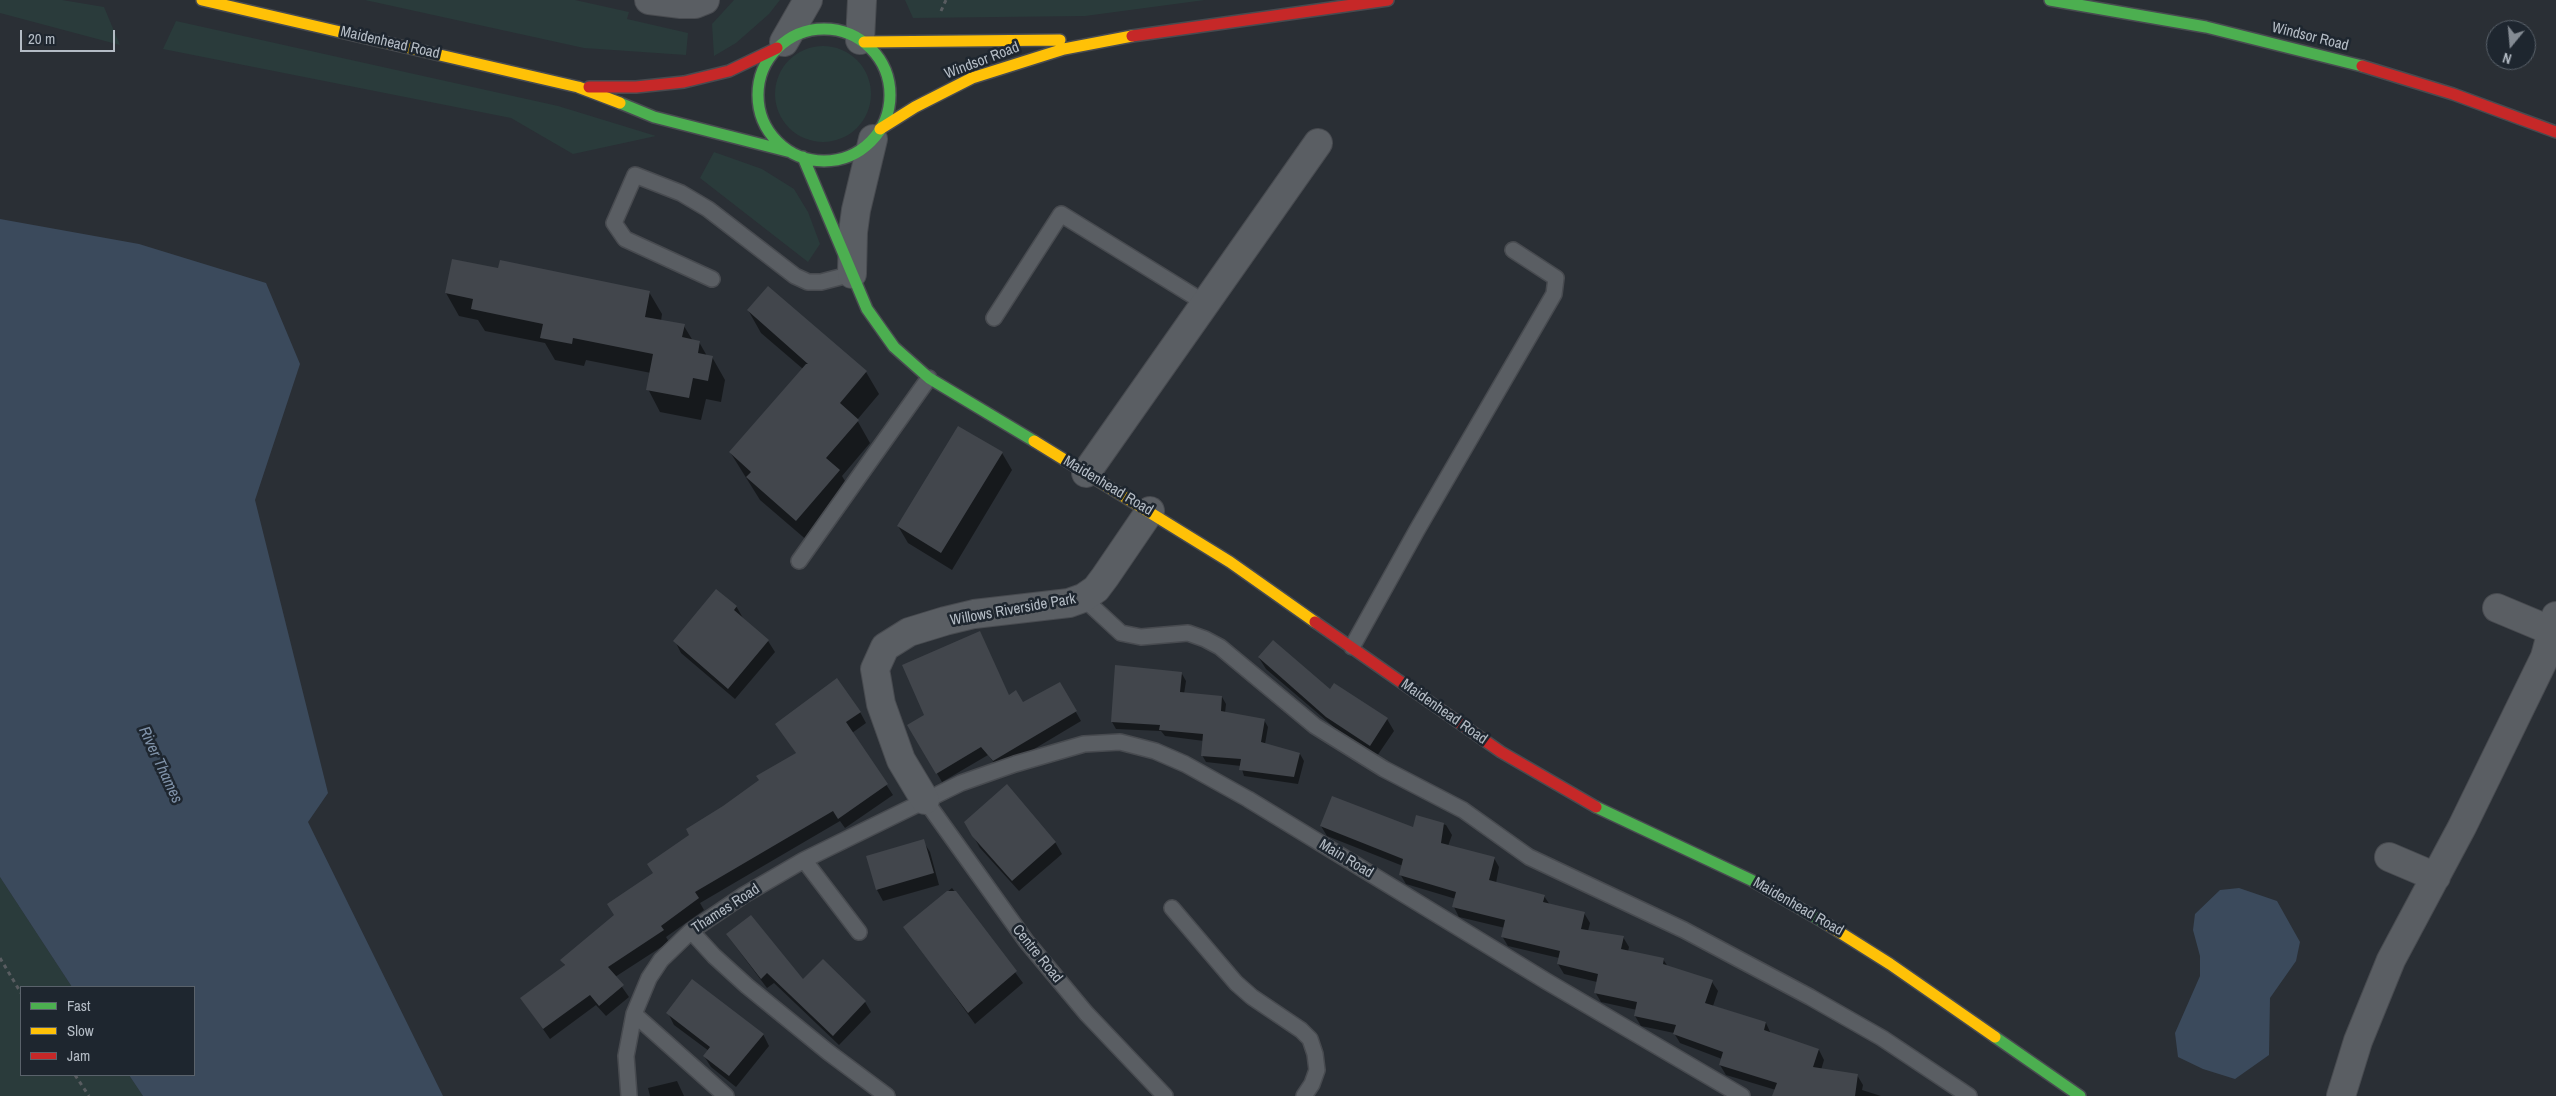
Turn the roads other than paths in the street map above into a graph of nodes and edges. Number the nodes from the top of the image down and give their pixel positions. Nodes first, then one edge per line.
1 (202, 0) edge
2 (649, 0) edge
3 (705, 0) edge
4 (808, 0) edge
5 (862, 0) edge
6 (1388, 0) edge
7 (2050, 0) edge
8 (1103, 40) junction
9 (862, 41) junction
10 (781, 45) junction
11 (578, 87) junction
12 (2556, 132) edge
13 (876, 134) junction
14 (1318, 143) dead end
15 (791, 152) junction
16 (803, 157) junction
17 (1513, 250) dead end
18 (852, 274) junction
19 (712, 279) dead end
20 (1206, 303) junction
21 (994, 318) dead end
22 (929, 378) junction
23 (1086, 472) junction
24 (1150, 511) junction
25 (798, 561) dead end
26 (1083, 598) junction
27 (2497, 608) dead end
28 (2554, 624) edge
29 (1352, 647) junction
30 (925, 800) junction
31 (2389, 857) dead end
32 (804, 860) junction
33 (2436, 877) junction
34 (1172, 908) dead end
35 (691, 931) junction
36 (859, 932) dead end
37 (634, 1014) junction
38 (629, 1096) edge
39 (726, 1096) edge
40 (887, 1096) edge
41 (1165, 1096) edge
42 (1304, 1096) edge
43 (1742, 1096) edge
44 (1969, 1096) edge
45 (2080, 1096) edge
46 (2341, 1096) edge

1 - 11 main road, Maidenhead Road
2 - 3 street
4 - 10 street
5 - 9 street
6 - 8 main road, Windsor Road
7 - 12 main road, Windsor Road
8 - 9 main road, Windsor Road
8 - 13 main road, Windsor Road
9 - 10 main road
9 - 13 main road
10 - 11 main road, Maidenhead Road
10 - 15 main road
11 - 15 main road, Maidenhead Road
13 - 16 main road
13 - 18 street
14 - 20 street
15 - 16 main road
16 - 18 main road, Maidenhead Road
17 - 29 lane
18 - 19 lane
18 - 22 main road, Maidenhead Road
20 - 21 lane
20 - 23 street
22 - 23 main road, Maidenhead Road
22 - 25 lane
23 - 24 main road, Maidenhead Road
24 - 26 street, Willows Riverside Park
24 - 29 main road, Maidenhead Road
26 - 30 street, Willows Riverside Park
26 - 44 lane
27 - 28 street
28 - 33 street
29 - 45 main road, Maidenhead Road
30 - 32 lane, Thames Road
30 - 41 lane, Centre Road
30 - 43 lane, Main Road
31 - 33 street
32 - 35 lane, Thames Road
32 - 36 lane
33 - 46 street
34 - 42 lane
35 - 37 lane, Thames Road
35 - 40 lane
37 - 38 lane, Thames Road
37 - 39 lane

